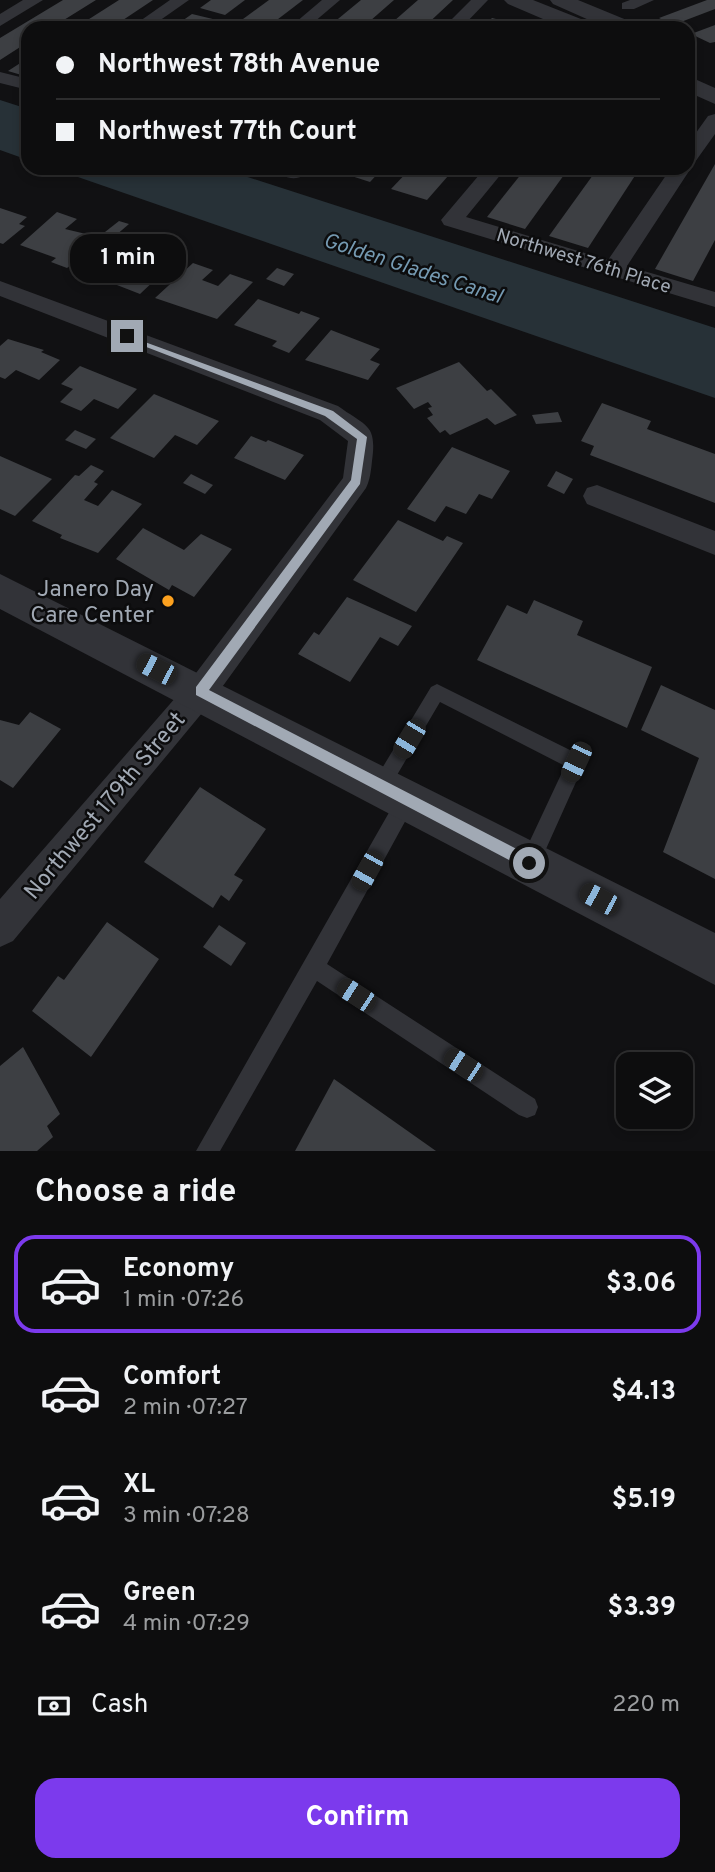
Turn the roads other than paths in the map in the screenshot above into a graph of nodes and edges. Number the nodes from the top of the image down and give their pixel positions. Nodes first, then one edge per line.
1 (35, 0) edge
2 (181, 0) edge
3 (332, 0) edge
4 (480, 0) edge
5 (515, 0) edge
6 (560, 0) edge
7 (646, 0) edge
8 (627, 17) edge
9 (0, 20) edge
10 (149, 21) edge
11 (306, 21) edge
12 (458, 21) edge
13 (566, 21) edge
14 (695, 64) edge
15 (715, 75) edge
16 (0, 76) edge
17 (21, 83) edge
18 (695, 87) edge
19 (715, 97) edge
20 (705, 132) edge
21 (695, 147) edge
22 (490, 175) edge
23 (676, 175) edge
24 (613, 270) junction
25 (0, 288) edge
26 (715, 300) edge
27 (597, 496) dead end
28 (715, 543) edge
29 (0, 590) edge
30 (201, 691) junction
31 (394, 792) junction
32 (529, 863) junction
33 (0, 928) edge
34 (715, 960) edge
35 (314, 967) junction
36 (527, 1107) dead end
37 (207, 1151) edge

1 - 9 street
2 - 10 street
3 - 11 street
4 - 12 street
5 - 13 street
6 - 8 street
7 - 8 street
14 - 15 street
16 - 17 street
18 - 19 street
20 - 21 street
22 - 24 street, Northwest 76th Place
23 - 24 street
24 - 26 street, Northwest 76th Place
25 - 30 street, Northwest 179th Street
27 - 28 street
29 - 30 street
30 - 31 street
30 - 33 street, Northwest 179th Street
31 - 32 street
31 - 32 lane
31 - 35 lane
32 - 34 street
35 - 36 lane
35 - 37 lane

